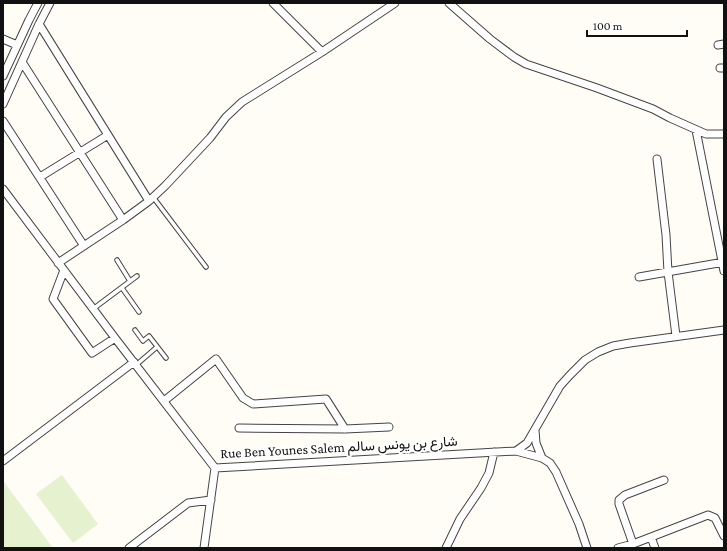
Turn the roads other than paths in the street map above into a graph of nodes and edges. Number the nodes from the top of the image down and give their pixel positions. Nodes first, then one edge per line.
1 (38, 3) edge
2 (50, 3) edge
3 (273, 3) edge
4 (395, 3) edge
5 (449, 3) edge
6 (39, 24) junction
7 (3, 39) edge
8 (17, 45) junction
9 (322, 52) junction
10 (22, 62) junction
11 (3, 76) edge
12 (3, 104) edge
13 (3, 121) edge
14 (696, 130) junction
15 (724, 134) edge
16 (108, 135) junction
17 (79, 153) junction
18 (657, 160) dead end
19 (40, 177) junction
20 (3, 189) edge
21 (151, 199) junction
22 (123, 220) junction
23 (84, 246) junction
24 (117, 260) dead end
25 (724, 262) edge
26 (58, 263) junction
27 (206, 267) dead end
28 (64, 270) junction
29 (724, 271) edge
30 (668, 272) junction
31 (137, 276) dead end
32 (638, 277) dead end
33 (130, 281) junction
34 (122, 288) junction
35 (93, 309) junction
36 (140, 312) dead end
37 (135, 330) dead end
38 (724, 330) edge
39 (676, 336) junction
40 (115, 338) junction
41 (158, 347) junction
42 (166, 358) dead end
43 (135, 363) junction
44 (164, 401) junction
45 (389, 427) dead end
46 (239, 428) dead end
47 (345, 428) junction
48 (535, 430) junction
49 (516, 451) junction
50 (494, 452) junction
51 (542, 458) junction
52 (3, 461) edge
53 (215, 468) junction
54 (664, 480) dead end
55 (211, 500) junction
56 (724, 536) edge
57 (651, 537) junction
58 (633, 544) junction
59 (129, 548) edge
60 (204, 548) edge
61 (446, 548) edge
62 (588, 548) edge
63 (618, 548) edge
64 (655, 548) edge

1 - 8 street
2 - 6 street
3 - 9 street
4 - 9 street
5 - 14 street
6 - 10 street
6 - 16 street
7 - 8 street
8 - 11 street
9 - 21 street
10 - 12 street
10 - 17 street
13 - 19 street
14 - 15 street
14 - 25 street
16 - 17 street
16 - 21 street
17 - 19 street
17 - 22 street
18 - 30 street
19 - 23 street
20 - 26 street, Rue Ben Younes Salem شارع بن يونس سالم
21 - 22 street
21 - 27 lane
22 - 23 street
23 - 26 street
24 - 33 lane
25 - 29 street
25 - 30 street
26 - 28 street, Rue Ben Younes Salem شارع بن يونس سالم
28 - 35 street, Rue Ben Younes Salem شارع بن يونس سالم
28 - 40 street
30 - 32 street
30 - 39 street
31 - 33 lane
33 - 34 lane
34 - 35 lane
34 - 36 lane
35 - 40 street, Rue Ben Younes Salem شارع بن يونس سالم
37 - 41 lane
38 - 39 street
39 - 48 street
40 - 43 street, Rue Ben Younes Salem شارع بن يونس سالم
41 - 42 lane
41 - 43 lane
43 - 44 street, Rue Ben Younes Salem شارع بن يونس سالم
43 - 52 street
44 - 47 street
44 - 53 street, Rue Ben Younes Salem شارع بن يونس سالم
45 - 47 street
46 - 47 street
48 - 49 street
48 - 51 street
49 - 50 street, Rue Ben Younes Salem شارع بن يونس سالم
49 - 51 street, Rue Ben Younes Salem شارع بن يونس سالم
50 - 53 street, Rue Ben Younes Salem شارع بن يونس سالم
50 - 61 street
51 - 62 street, Rue Ben Younes Salem شارع بن يونس سالم
53 - 55 street
54 - 58 street
55 - 59 street
55 - 60 street
56 - 57 street
57 - 58 street
57 - 64 street
58 - 63 street

